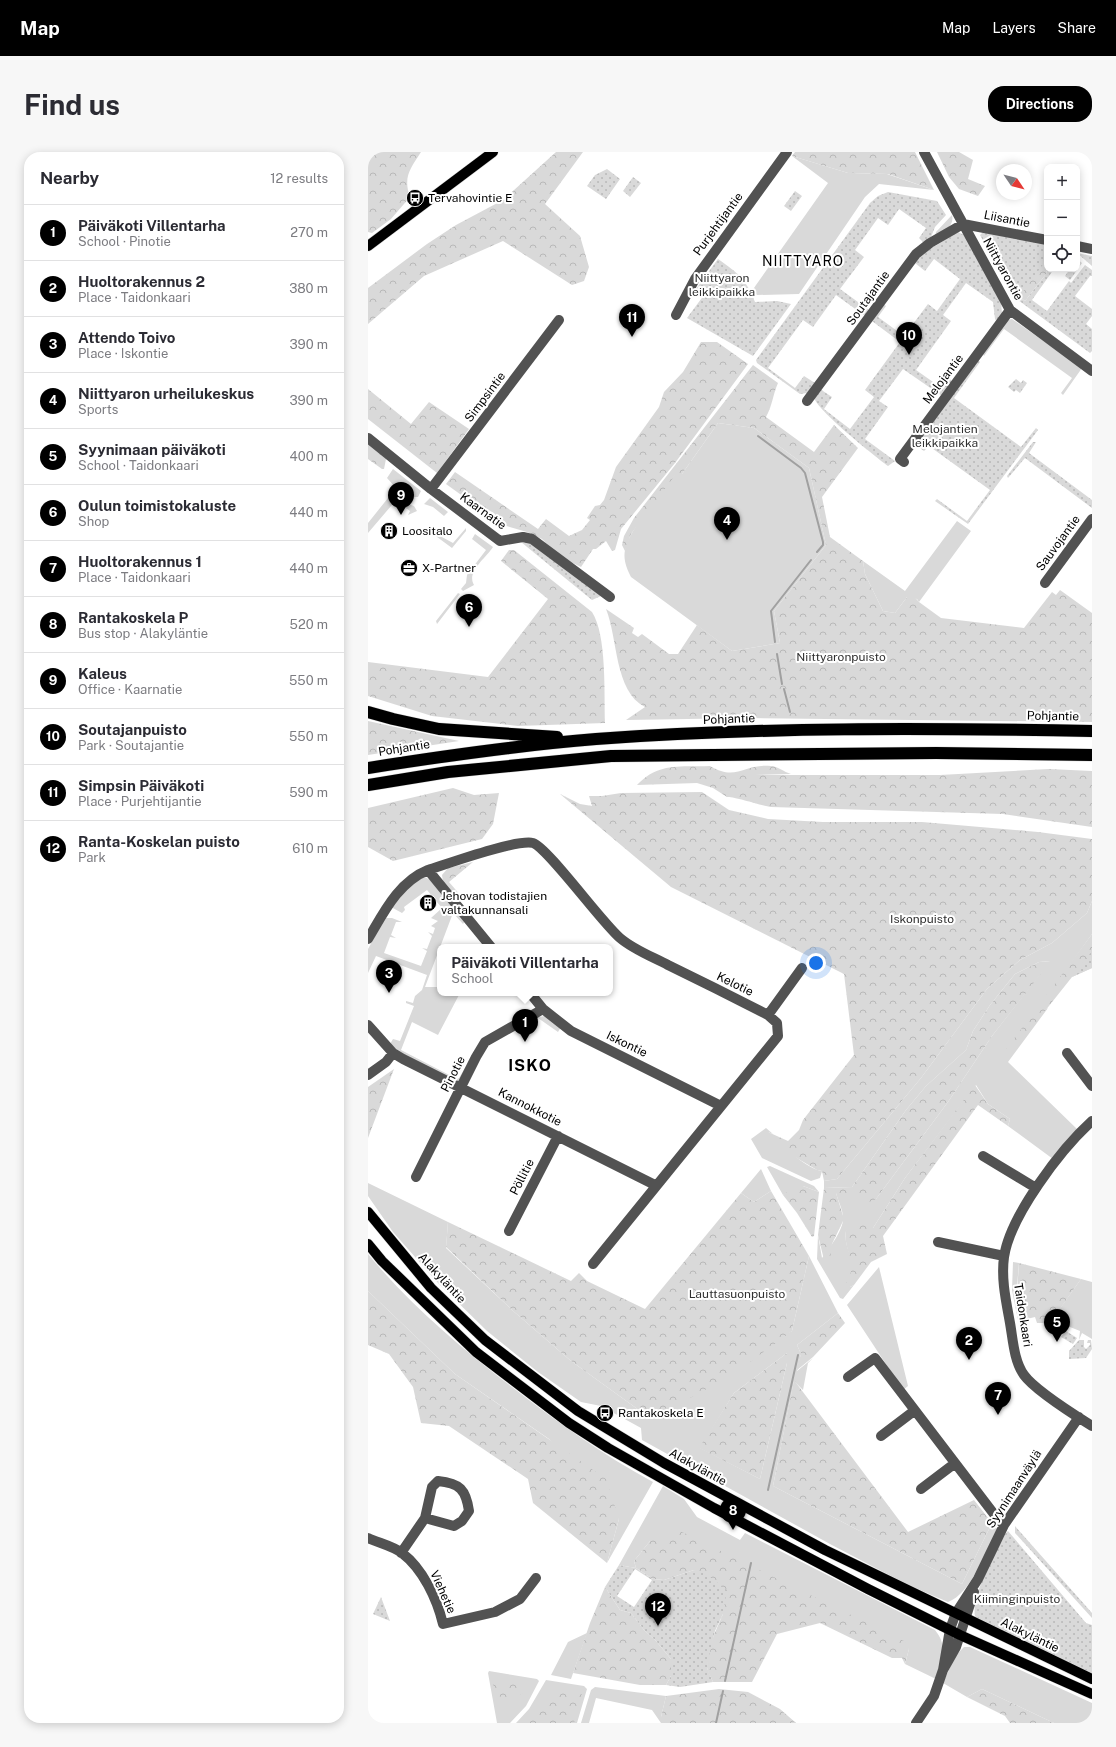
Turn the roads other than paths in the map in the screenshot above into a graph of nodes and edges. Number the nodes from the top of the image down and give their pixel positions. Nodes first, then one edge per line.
1 (493, 152) edge
2 (787, 152) edge
3 (924, 152) edge
4 (963, 224) junction
5 (1044, 239) edge
6 (368, 246) edge
7 (1080, 247) edge
8 (1092, 249) edge
9 (1010, 310) junction
10 (676, 315) dead end
11 (559, 320) dead end
12 (1092, 371) edge
13 (807, 401) dead end
14 (368, 438) edge
15 (904, 462) dead end
16 (431, 489) junction
17 (1092, 519) edge
18 (1045, 583) dead end
19 (610, 597) dead end
20 (368, 712) edge
21 (1092, 731) edge
22 (596, 739) junction
23 (1092, 755) edge
24 (368, 768) edge
25 (368, 785) edge
26 (428, 870) junction
27 (368, 939) edge
28 (490, 944) edge
29 (802, 968) dead end
30 (532, 996) edge
31 (543, 1009) junction
32 (768, 1015) junction
33 (368, 1025) edge
34 (393, 1053) junction
35 (1067, 1053) dead end
36 (368, 1075) edge
37 (1092, 1086) edge
38 (461, 1087) junction
39 (721, 1106) junction
40 (1092, 1122) edge
41 (558, 1136) junction
42 (983, 1156) dead end
43 (416, 1177) dead end
44 (655, 1185) junction
45 (1036, 1188) junction
46 (368, 1212) edge
47 (509, 1231) dead end
48 (938, 1242) dead end
49 (368, 1244) edge
50 (1004, 1256) junction
51 (593, 1264) dead end
52 (848, 1377) dead end
53 (914, 1411) junction
54 (1079, 1417) junction
55 (1092, 1426) edge
56 (881, 1436) dead end
57 (954, 1464) junction
58 (921, 1489) dead end
59 (425, 1518) junction
60 (1004, 1525) junction
61 (368, 1538) edge
62 (401, 1553) junction
63 (536, 1578) dead end
64 (978, 1579) junction
65 (956, 1613) junction
66 (965, 1618) junction
67 (950, 1629) junction
68 (960, 1635) junction
69 (943, 1670) junction
70 (1092, 1678) edge
71 (1092, 1694) edge
72 (916, 1723) edge

1 - 6 main road
2 - 10 street, Purjehtijantie
3 - 4 street, Niittyarontie
4 - 5 street, Liisantie
4 - 9 street, Niittyarontie
4 - 13 street, Soutajantie
7 - 8 street
9 - 12 street, Niittyarontie
9 - 15 street, Melojantie
11 - 16 street, Simpsintie
14 - 16 street, Kaarnatie
16 - 19 street, Kaarnatie
17 - 18 street, Sauvojantie
20 - 22 highway
21 - 22 highway, Pohjantie
22 - 24 highway, Pohjantie
23 - 25 highway
26 - 27 street
26 - 28 street
26 - 32 street, Kelotie
29 - 32 street
30 - 31 street, Iskontie
31 - 38 street, Pinotie
31 - 39 street, Iskontie
32 - 39 street
33 - 34 street
34 - 36 street
34 - 38 street, Kannokkotie
35 - 37 street
38 - 41 street, Kannokkotie
38 - 43 street, Pinotie
39 - 44 street
40 - 45 street, Taidonkaari
41 - 44 street, Kannokkotie
41 - 47 street, Pöllitie
42 - 45 street
44 - 51 street
45 - 50 street, Taidonkaari
46 - 65 main road, Alakyläntie
48 - 50 street
49 - 67 main road
50 - 54 street, Taidonkaari
52 - 53 street
53 - 56 street
53 - 57 street
54 - 55 street, Taidonkaari
54 - 60 street, Syynimaanväylä
57 - 58 street
57 - 60 street
59 - 59 street
59 - 62 street
60 - 64 street, Syynimaanväylä
61 - 62 street, Viehetie
62 - 63 street, Viehetie
64 - 65 street, Syynimaanväylä
64 - 66 street, Syynimaanväylä
65 - 66 main road, Alakyläntie
65 - 67 street, Syynimaanväylä
66 - 68 street, Syynimaanväylä
66 - 70 main road, Alakyläntie
67 - 68 main road
67 - 69 street, Syynimaanväylä
68 - 69 street, Syynimaanväylä
68 - 71 main road
69 - 72 street

